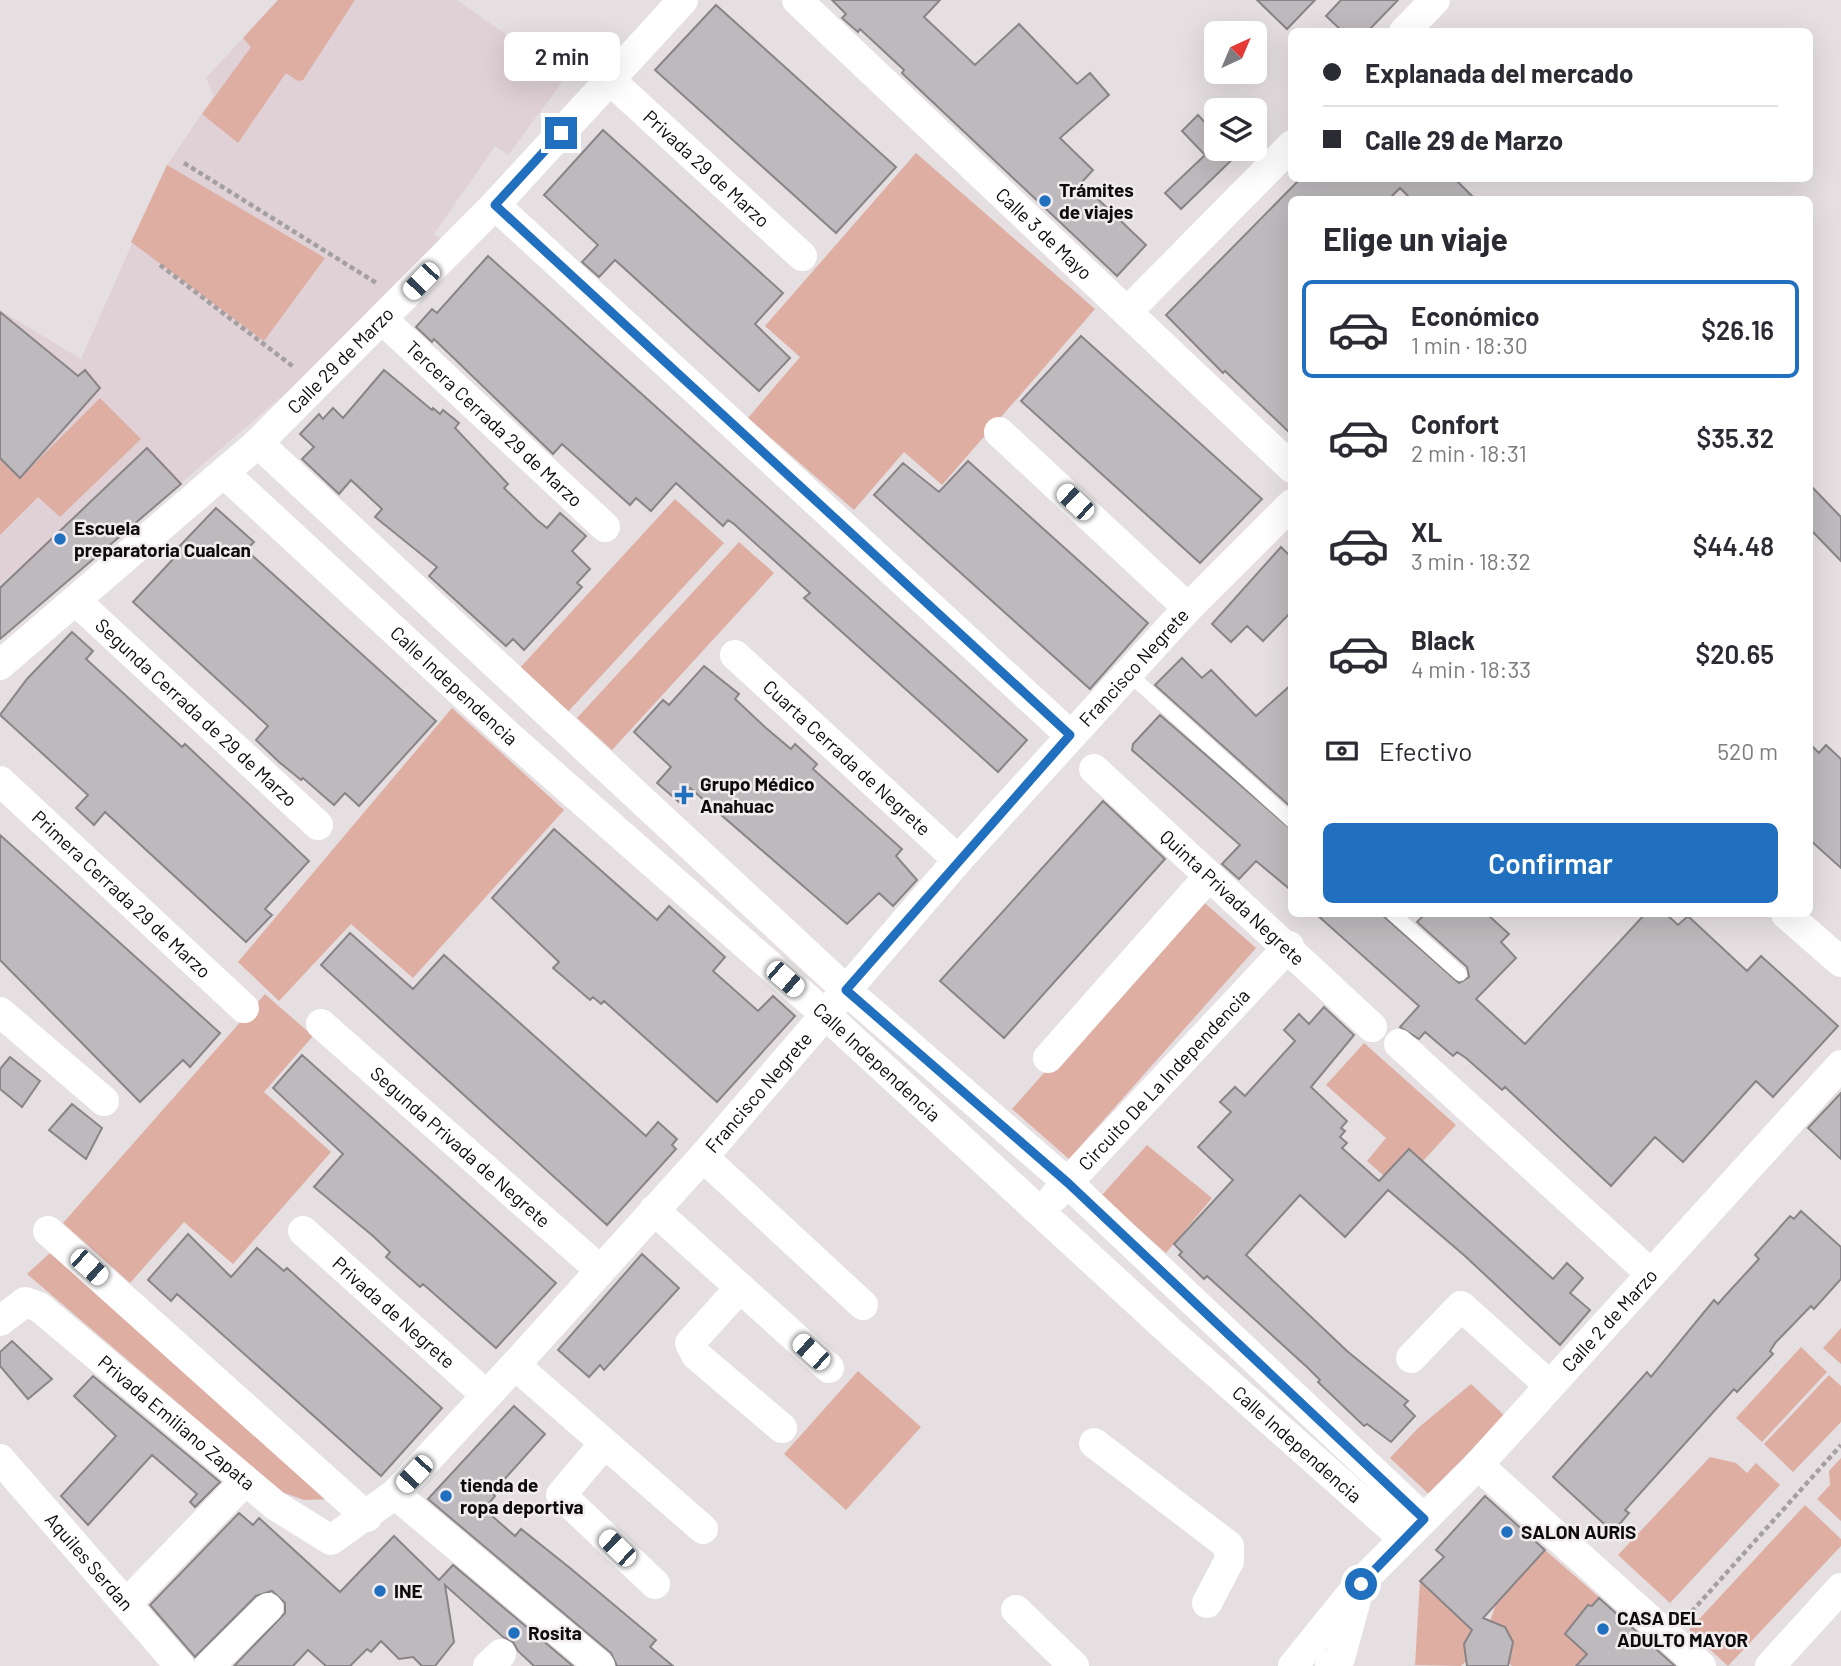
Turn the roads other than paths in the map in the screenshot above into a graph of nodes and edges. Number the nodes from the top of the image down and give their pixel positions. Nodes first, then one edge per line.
1 (683, 0) edge
2 (797, 0) edge
3 (1435, 0) edge
4 (1408, 28) edge
5 (610, 80) junction
6 (1288, 149) edge
7 (495, 205) junction
8 (802, 256) dead end
9 (393, 310) junction
10 (1127, 312) junction
11 (999, 432) dead end
12 (258, 443) junction
13 (1288, 464) edge
14 (225, 474) junction
15 (1288, 507) edge
16 (605, 527) dead end
17 (76, 601) junction
18 (1188, 608) junction
19 (735, 655) dead end
20 (0, 665) edge
21 (1129, 674) junction
22 (542, 708) junction
23 (1070, 735) junction
24 (512, 739) junction
25 (1094, 769) dead end
26 (0, 781) edge
27 (1288, 817) edge
28 (318, 825) dead end
29 (958, 860) junction
30 (1209, 876) junction
31 (1396, 917) edge
32 (1789, 917) edge
33 (1289, 946) junction
34 (1841, 962) edge
35 (1460, 974) dead end
36 (846, 990) junction
37 (244, 1007) dead end
38 (0, 1012) edge
39 (827, 1016) junction
40 (321, 1024) dead end
41 (1372, 1027) dead end
42 (1399, 1044) dead end
43 (1048, 1058) dead end
44 (1841, 1065) edge
45 (104, 1101) dead end
46 (703, 1157) junction
47 (1068, 1183) junction
48 (654, 1210) junction
49 (1040, 1212) junction
50 (48, 1231) dead end
51 (303, 1231) dead end
52 (600, 1270) junction
53 (1651, 1274) junction
54 (740, 1289) junction
55 (863, 1305) dead end
56 (1200, 1308) junction
57 (0, 1321) edge
58 (1175, 1336) junction
59 (1411, 1359) dead end
60 (515, 1365) junction
61 (829, 1368) dead end
62 (1549, 1385) junction
63 (486, 1395) junction
64 (782, 1428) dead end
65 (1094, 1443) dead end
66 (604, 1444) junction
67 (0, 1459) edge
68 (1478, 1465) junction
69 (245, 1481) junction
70 (395, 1494) junction
71 (367, 1517) junction
72 (703, 1529) dead end
73 (1414, 1529) junction
74 (331, 1540) joint
75 (1367, 1577) junction
76 (655, 1584) dead end
77 (1841, 1588) edge
78 (1207, 1603) dead end
79 (126, 1604) junction
80 (268, 1608) dead end
81 (1016, 1610) dead end
82 (180, 1666) edge
83 (209, 1666) edge
84 (600, 1666) edge
85 (1074, 1666) edge
86 (1293, 1666) edge
87 (1331, 1666) edge
88 (1701, 1666) edge
89 (1770, 1666) edge

1 - 5 street, Calle 29 de Marzo
2 - 10 street, Calle 3 de Mayo
3 - 4 street
5 - 7 street, Calle 29 de Marzo
5 - 8 street, Privada 29 de Marzo
6 - 10 street
7 - 9 street, Calle 29 de Marzo
7 - 23 street
9 - 12 street, Calle 29 de Marzo
9 - 16 street, Tercera Cerrada 29 de Marzo
10 - 13 street, Calle 3 de Mayo
11 - 18 street
12 - 14 street, Calle 29 de Marzo
12 - 22 street, Calle Independencia
14 - 17 street, Calle 29 de Marzo
14 - 24 street, Calle Independencia
15 - 18 street, Francisco Negrete
17 - 20 street, Calle 29 de Marzo
17 - 28 street, Segunda Cerrada de 29 de Marzo
18 - 21 street, Francisco Negrete
19 - 29 street, Cuarta Cerrada de Negrete
21 - 23 street, Francisco Negrete
21 - 27 lane
22 - 24 street
22 - 36 street, Calle Independencia
23 - 29 street, Francisco Negrete
24 - 39 street, Calle Independencia
25 - 30 street, Quinta Privada Negrete
26 - 37 street, Primera Cerrada 29 de Marzo
29 - 36 street, Francisco Negrete
30 - 33 street, Quinta Privada Negrete
30 - 43 street
31 - 35 lane
32 - 34 street
33 - 41 street, Quinta Privada Negrete
33 - 47 street, Circuito De La Independencia
36 - 39 street, Francisco Negrete
36 - 47 street, Calle Independencia
38 - 45 street
39 - 46 street, Francisco Negrete
39 - 49 street, Calle Independencia
40 - 52 street, Segunda Privada de Negrete
42 - 53 street
44 - 53 street, Calle 2 de Marzo
46 - 48 street, Francisco Negrete
46 - 55 street
47 - 49 street, Circuito De La Independencia
47 - 56 street, Calle Independencia
48 - 52 street, Francisco Negrete
48 - 54 street
49 - 58 street, Calle Independencia
50 - 71 street
51 - 63 street, Privada de Negrete
52 - 60 street, Francisco Negrete
53 - 62 street, Calle 2 de Marzo
54 - 61 street
54 - 64 street
56 - 58 street
56 - 73 street, Calle Independencia
57 - 69 street, Privada Emiliano Zapata
58 - 73 street, Calle Independencia
59 - 62 street
60 - 63 street, Francisco Negrete
60 - 66 street
62 - 68 street, Calle 2 de Marzo
63 - 70 street, Francisco Negrete
65 - 78 street
66 - 72 street
66 - 76 street
67 - 79 street, Aquiles Serdan
68 - 73 street, Calle 2 de Marzo
68 - 88 street
69 - 74 street, Privada Emiliano Zapata
69 - 79 street
70 - 71 street, Francisco Negrete
70 - 84 street
71 - 74 street, Francisco Negrete
73 - 75 street, Calle 2 de Marzo
75 - 86 street
75 - 87 street, Calle 2 de Marzo
77 - 89 street
79 - 82 street, Aquiles Serdan
80 - 83 street
81 - 85 street

